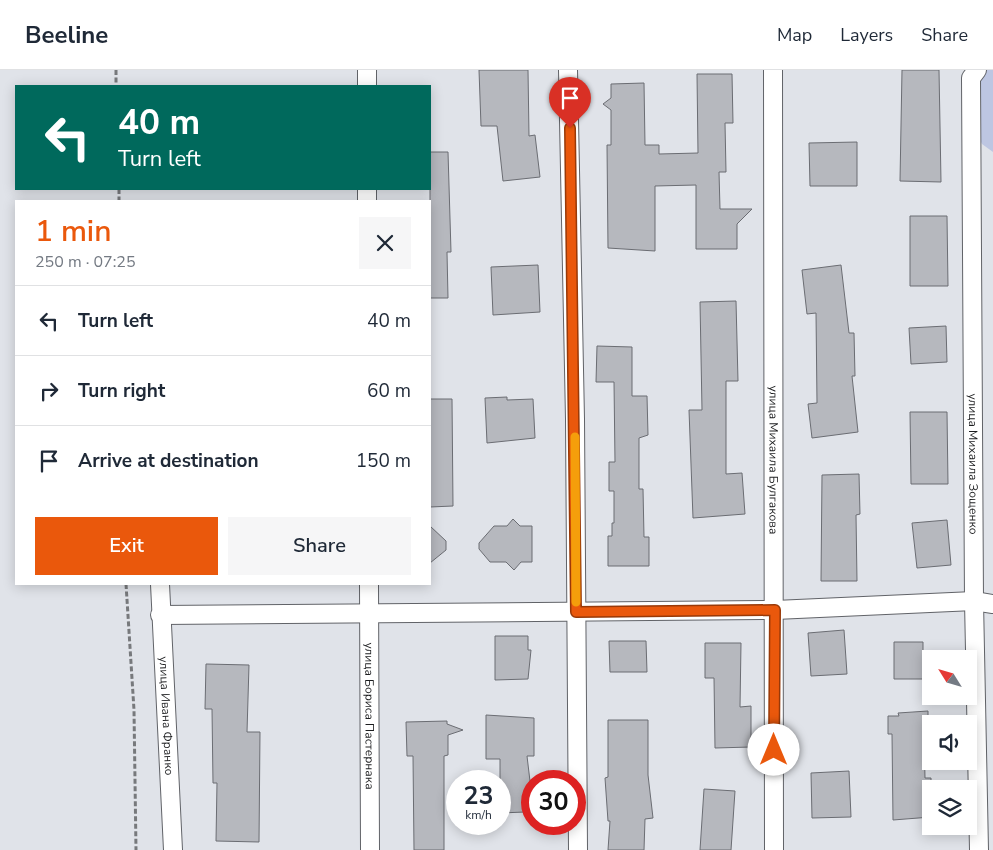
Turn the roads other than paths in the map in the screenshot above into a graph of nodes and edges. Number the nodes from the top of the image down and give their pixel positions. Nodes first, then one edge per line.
1 (367, 70) edge
2 (568, 70) edge
3 (773, 70) edge
4 (974, 74) edge
5 (367, 85) edge
6 (160, 585) edge
7 (369, 585) edge
8 (974, 601) junction
9 (993, 604) edge
10 (775, 610) junction
11 (576, 612) junction
12 (369, 614) junction
13 (160, 616) junction
14 (173, 850) edge
15 (370, 850) edge
16 (578, 850) edge
17 (774, 850) edge
18 (979, 850) edge

1 - 5 street
2 - 11 street
3 - 10 street, улица Михаила Булгакова
4 - 8 street, улица Михаила Зощенко
6 - 13 street, улица Ивана Франко
7 - 12 street, улица Бориса Пастернака
8 - 9 street
8 - 10 street
8 - 18 street, улица Михаила Зощенко
10 - 11 street
10 - 17 street, улица Михаила Булгакова
11 - 12 street
11 - 16 street
12 - 13 street
12 - 15 street, улица Бориса Пастернака
13 - 14 street, улица Ивана Франко

